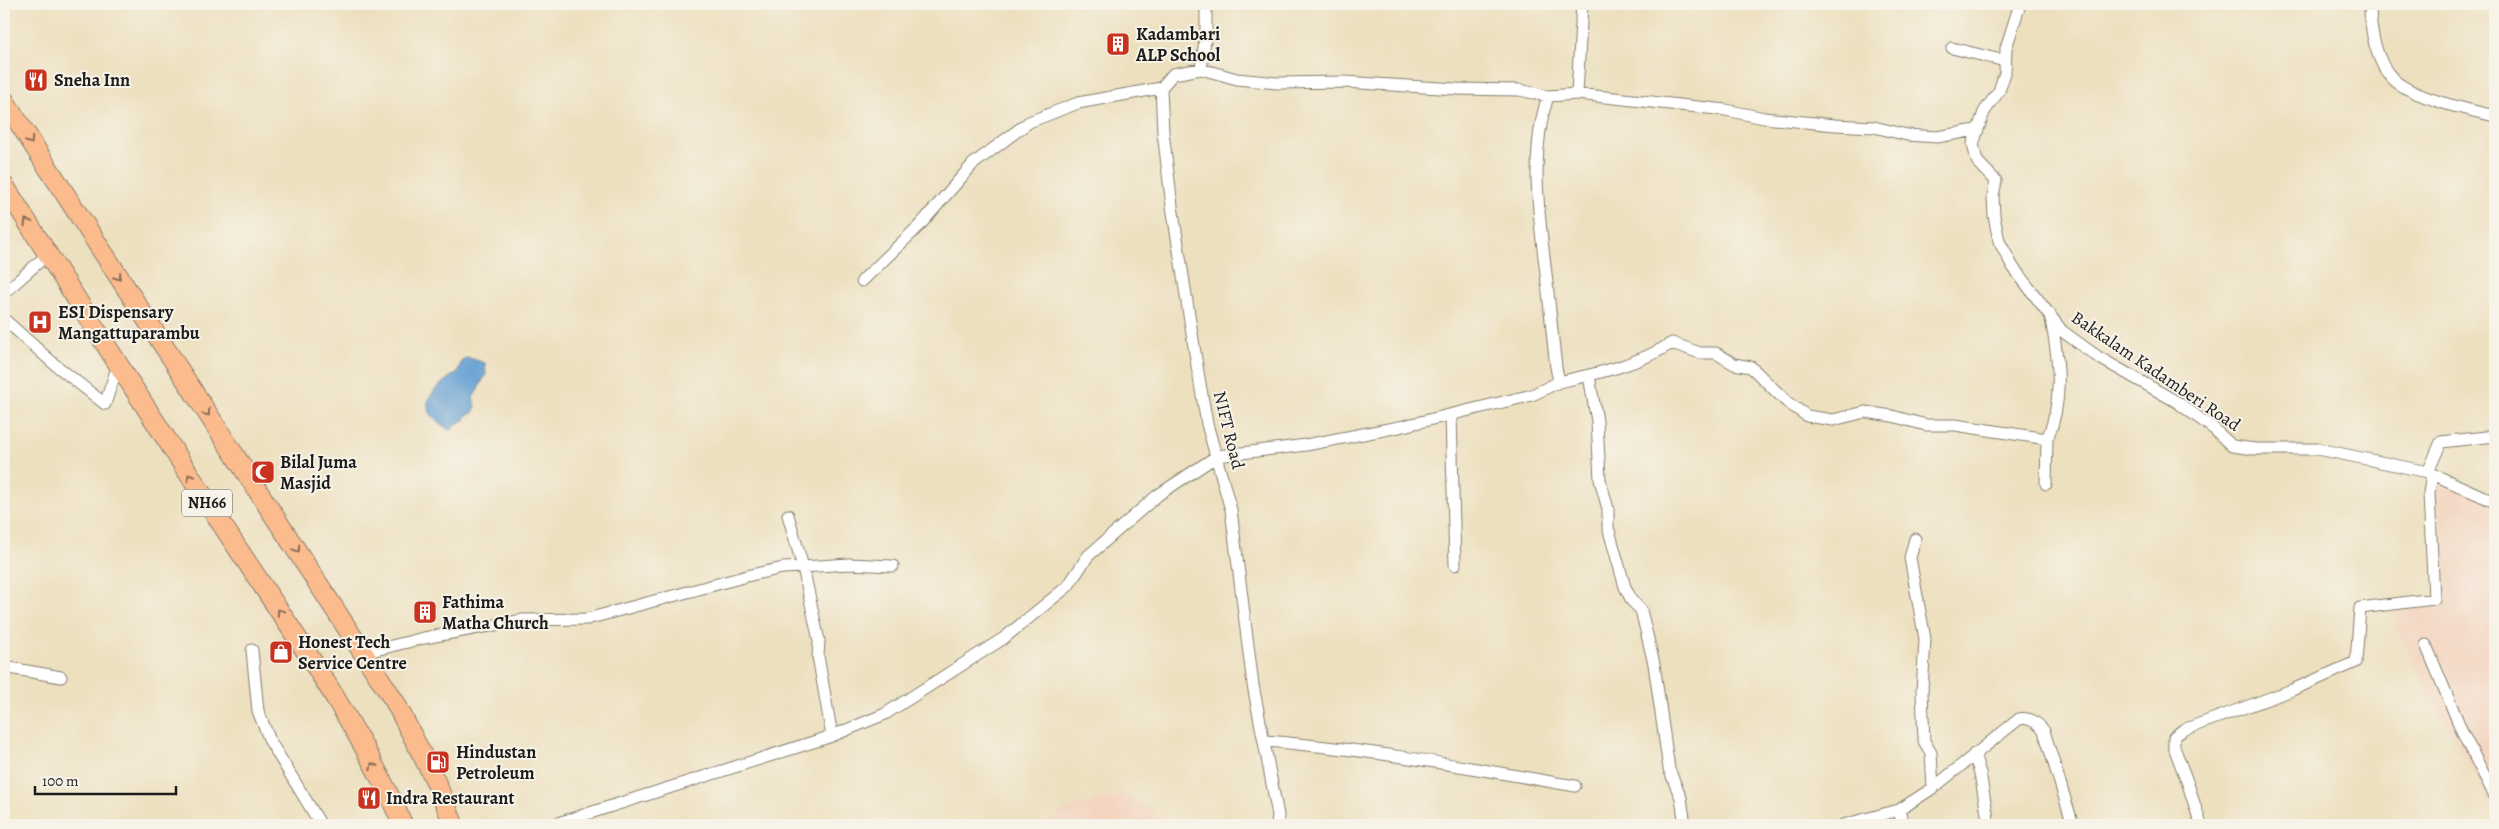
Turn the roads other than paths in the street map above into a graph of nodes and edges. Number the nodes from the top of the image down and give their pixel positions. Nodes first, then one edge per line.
1 (1206, 4) edge
2 (1582, 4) edge
3 (2020, 4) edge
4 (2370, 4) edge
5 (1952, 48) dead end
6 (2005, 61) junction
7 (1201, 69) junction
8 (1161, 88) junction
9 (1577, 94) junction
10 (1548, 96) junction
11 (4, 100) edge
12 (2495, 116) edge
13 (1976, 130) junction
14 (4, 185) edge
15 (48, 254) junction
16 (862, 282) dead end
17 (4, 293) edge
18 (2050, 314) junction
19 (4, 319) edge
20 (118, 365) junction
21 (1589, 376) junction
22 (1560, 382) junction
23 (1451, 415) junction
24 (2495, 436) edge
25 (2047, 439) junction
26 (1216, 456) junction
27 (2430, 474) junction
28 (2046, 484) dead end
29 (2495, 502) edge
30 (788, 515) dead end
31 (1915, 539) dead end
32 (1455, 565) dead end
33 (893, 566) dead end
34 (803, 567) junction
35 (2426, 645) dead end
36 (252, 650) dead end
37 (363, 653) junction
38 (4, 667) edge
39 (61, 677) dead end
40 (832, 736) junction
41 (1264, 741) junction
42 (1974, 754) junction
43 (1575, 786) dead end
44 (1934, 788) junction
45 (2495, 796) edge
46 (1899, 810) junction
47 (321, 825) edge
48 (403, 825) edge
49 (454, 825) edge
50 (552, 825) edge
51 (1277, 825) edge
52 (1685, 825) edge
53 (1843, 825) edge
54 (1903, 825) edge
55 (1989, 825) edge
56 (2073, 825) edge
57 (2201, 825) edge

1 - 7 street
2 - 9 street
3 - 6 street, Bakkalam Kadamberi Road
4 - 12 street
5 - 6 street
6 - 13 street, Bakkalam Kadamberi Road
7 - 8 street
7 - 10 street
8 - 16 street
8 - 26 street, NIFT Road
9 - 10 street
9 - 13 street
10 - 22 street
11 -> 37 highway, NH66
13 - 18 street, Bakkalam Kadamberi Road
15 -> 14 highway, NH66
15 - 17 street
15 - 20 highway, NH66
18 - 25 street
18 - 27 street, Bakkalam Kadamberi Road
19 - 20 street
48 -> 20 highway, NH66
21 - 22 street
21 - 25 street
21 - 52 street
22 - 23 street
23 - 26 street
23 - 32 street
24 - 27 street
25 - 28 street
26 - 40 street
26 - 41 street, NIFT Road
27 - 29 street, Bakkalam Kadamberi Road
27 - 57 street
30 - 34 street
31 - 44 street
33 - 34 street
34 - 37 street
34 - 40 street
35 - 45 street
36 - 47 street
37 - 49 highway, NH66
38 - 39 street
40 - 50 street
41 - 43 street
41 - 51 street, NIFT Road
42 - 44 street
42 - 55 street
42 - 56 street
44 - 46 street
46 - 53 street
46 - 54 street

